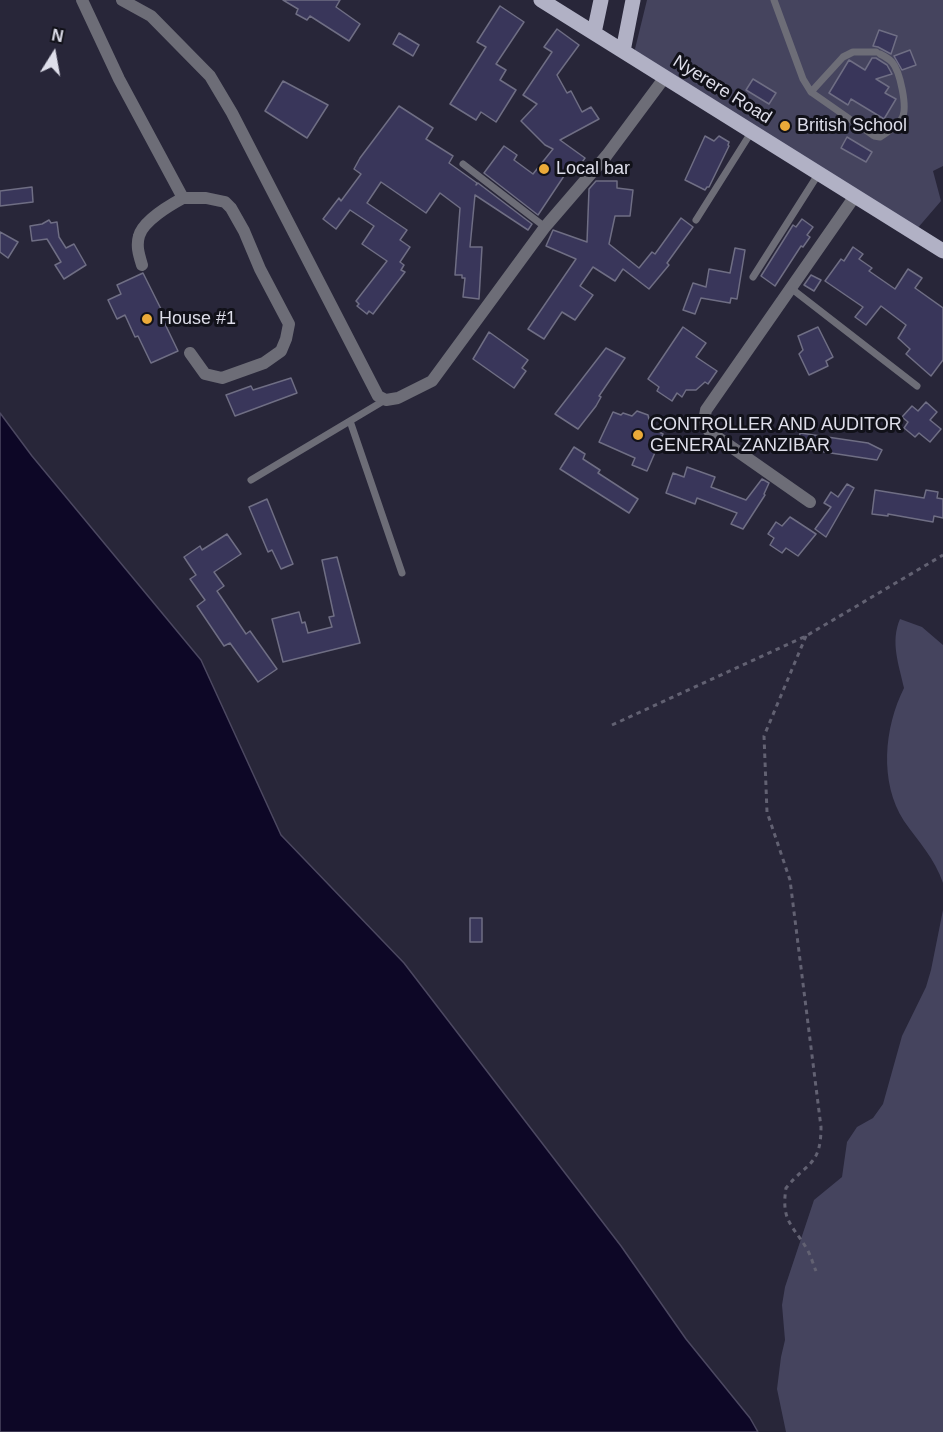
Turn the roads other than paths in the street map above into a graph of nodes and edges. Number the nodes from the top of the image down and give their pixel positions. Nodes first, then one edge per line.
1 (82, 0) edge
2 (122, 0) edge
3 (541, 0) edge
4 (601, 0) edge
5 (633, 0) edge
6 (774, 0) edge
7 (594, 33) junction
8 (623, 51) junction
9 (665, 77) junction
10 (811, 92) junction
11 (752, 131) junction
12 (463, 164) dead end
13 (819, 173) junction
14 (855, 196) junction
15 (183, 198) junction
16 (696, 220) dead end
17 (545, 227) junction
18 (943, 251) edge
19 (142, 265) dead end
20 (753, 277) dead end
21 (792, 289) junction
22 (190, 353) dead end
23 (917, 386) dead end
24 (386, 400) junction
25 (350, 421) junction
26 (251, 480) dead end
27 (810, 502) dead end
28 (402, 573) dead end

1 - 15 street
2 - 24 street
3 - 7 main road, Nyerere Road
4 - 7 main road
5 - 8 main road
6 - 10 lane
7 - 8 main road, Nyerere Road
8 - 9 main road, Nyerere Road
9 - 11 main road, Nyerere Road
9 - 17 street
10 - 10 lane
11 - 13 main road, Nyerere Road
11 - 16 lane
12 - 17 lane
13 - 14 main road, Nyerere Road
13 - 20 lane
14 - 18 main road, Nyerere Road
14 - 21 street
15 - 19 street
15 - 22 street
17 - 24 street
21 - 23 lane
21 - 27 street
24 - 25 lane
25 - 26 lane
25 - 28 lane

